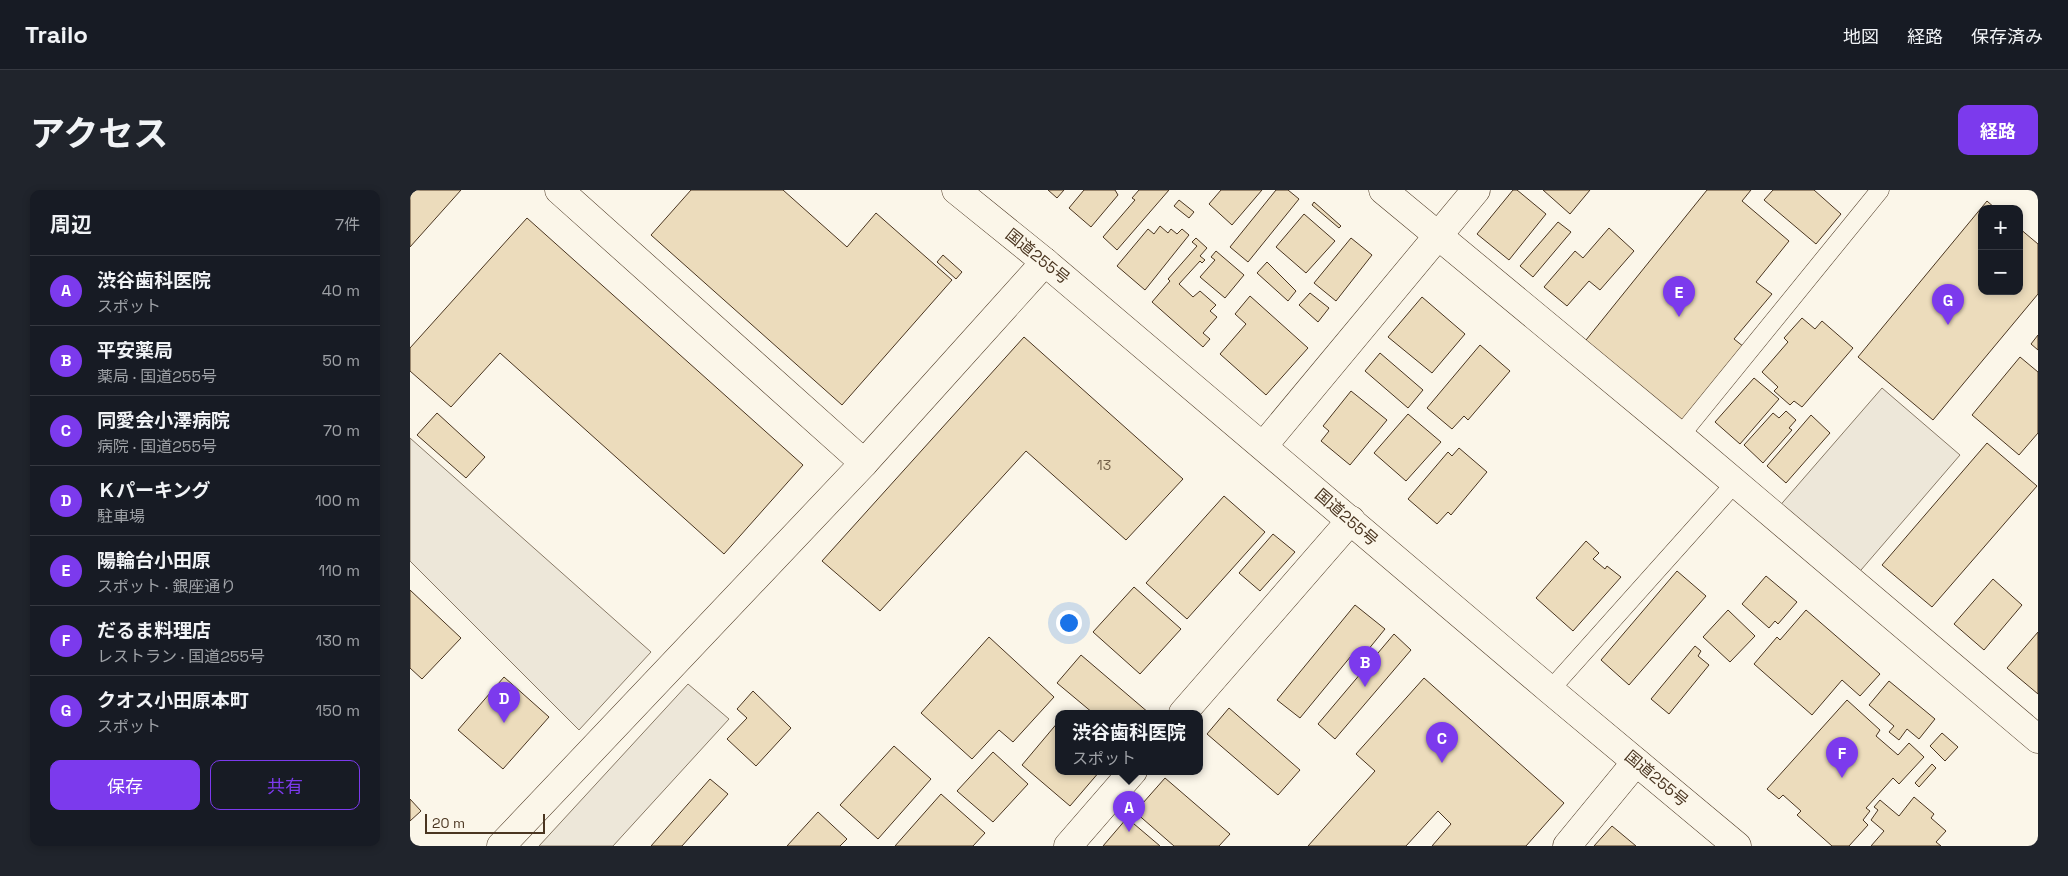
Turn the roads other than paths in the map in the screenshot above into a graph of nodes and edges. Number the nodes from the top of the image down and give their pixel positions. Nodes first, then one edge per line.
1 (559, 190) edge
2 (956, 190) edge
3 (1383, 190) edge
4 (1476, 190) edge
5 (1880, 190) edge
6 (1437, 237) junction
7 (1046, 262) junction
8 (1680, 436) junction
9 (1264, 445) junction
10 (864, 463) junction
11 (1736, 482) junction
12 (1351, 520) junction
13 (1550, 690) junction
14 (1186, 710) edge
15 (2038, 739) edge
16 (1636, 762) junction
17 (1130, 775) edge
18 (502, 846) edge
19 (1068, 846) edge
20 (1567, 846) edge
21 (1738, 846) edge

1 - 10 main road
2 - 7 main road, 国道255号
3 - 6 main road
4 - 6 main road
5 - 8 lane
6 - 8 main road
6 - 9 main road
7 - 9 main road, 国道255号
7 - 10 main road
8 - 11 main road
9 - 12 main road, 国道255号
10 - 18 main road
11 - 13 lane
11 - 15 main road
12 - 13 main road, 国道255号
12 - 14 main road
13 - 16 main road, 国道255号
16 - 20 main road
16 - 21 main road, 国道255号
17 - 19 main road

